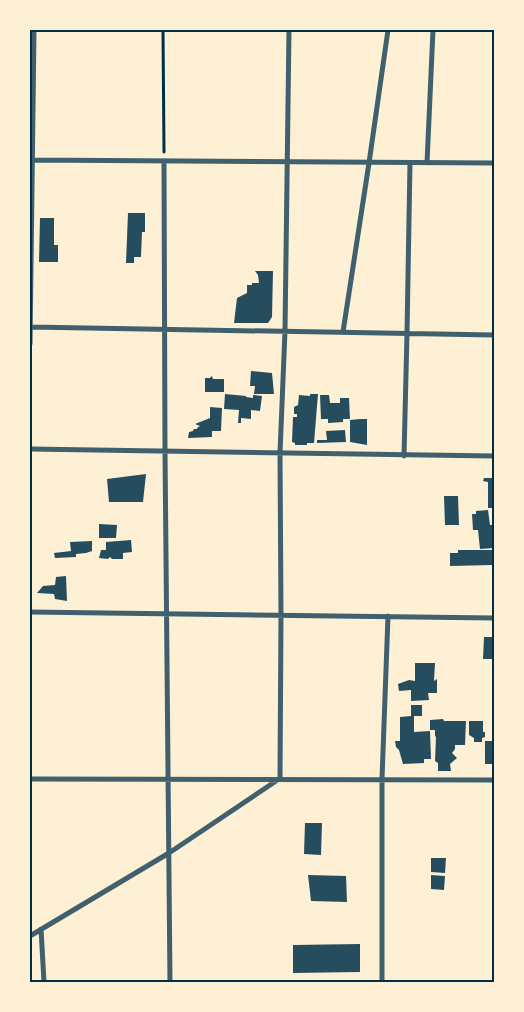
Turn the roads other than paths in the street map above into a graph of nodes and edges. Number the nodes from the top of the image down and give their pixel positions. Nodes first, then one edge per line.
1 (34, 30) edge
2 (289, 30) edge
3 (388, 30) edge
4 (433, 30) edge
5 (31, 160) edge
6 (164, 161) junction
7 (287, 162) junction
8 (369, 163) junction
9 (410, 163) junction
10 (427, 163) junction
11 (494, 164) edge
12 (30, 327) edge
13 (165, 329) junction
14 (285, 331) junction
15 (343, 332) junction
16 (407, 333) junction
17 (494, 335) edge
18 (30, 344) edge
19 (30, 449) edge
20 (165, 451) junction
21 (280, 453) junction
22 (404, 456) junction
23 (494, 456) edge
24 (30, 612) edge
25 (168, 614) junction
26 (282, 615) junction
27 (388, 616) junction
28 (494, 618) edge
29 (30, 779) edge
30 (169, 779) junction
31 (280, 779) junction
32 (382, 779) junction
33 (494, 780) edge
34 (169, 853) junction
35 (41, 929) junction
36 (30, 936) edge
37 (44, 982) edge
38 (170, 982) edge
39 (382, 982) edge

1 - 5 street
2 - 7 street
3 - 8 street
4 - 10 street
5 - 6 street
5 - 12 street
6 - 7 street
6 - 13 street
7 - 8 street
7 - 14 street
8 - 9 street
8 - 15 street
9 - 10 street
9 - 16 street
10 - 11 street
12 - 13 street
12 - 18 street
13 - 14 street
13 - 20 street
14 - 15 street
14 - 21 street
15 - 16 street
16 - 17 street
16 - 22 street
19 - 20 street
20 - 21 street
20 - 25 street
21 - 22 street
21 - 26 street
22 - 23 street
24 - 25 street
25 - 26 street
25 - 30 street
26 - 27 street
26 - 31 street
27 - 28 street
27 - 32 street
29 - 30 street
30 - 31 street
30 - 34 street
31 - 32 street
31 - 34 street
32 - 33 street
32 - 39 street
34 - 35 street
34 - 38 street
35 - 36 street
35 - 37 street

